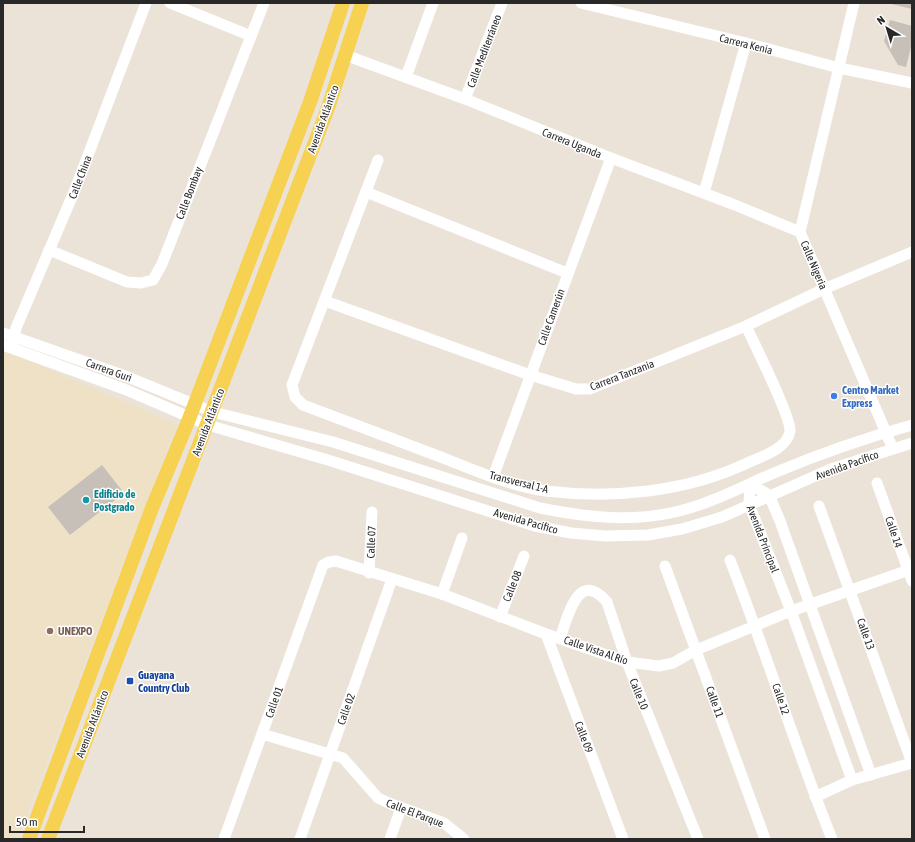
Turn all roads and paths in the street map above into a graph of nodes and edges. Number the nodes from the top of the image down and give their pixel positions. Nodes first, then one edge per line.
1 (146, 3) edge
2 (170, 3) edge
3 (264, 3) edge
4 (343, 3) edge
5 (362, 3) edge
6 (433, 3) edge
7 (502, 3) edge
8 (581, 3) edge
9 (854, 3) edge
10 (611, 7) edge
11 (251, 36) junction
12 (746, 43) junction
13 (345, 55) junction
14 (839, 68) junction
15 (406, 77) junction
16 (912, 83) edge
17 (465, 99) junction
18 (611, 158) junction
19 (378, 160) dead end
20 (366, 192) junction
21 (704, 193) junction
22 (800, 232) junction
23 (49, 250) junction
24 (912, 252) edge
25 (567, 273) junction
26 (824, 289) junction
27 (325, 300) junction
28 (746, 326) junction
29 (3, 333) edge
30 (14, 337) junction
31 (7, 347) edge
32 (530, 375) junction
33 (195, 405) junction
34 (213, 412) junction
35 (190, 419) junction
36 (208, 425) junction
37 (912, 425) edge
38 (886, 432) junction
39 (912, 443) edge
40 (893, 449) junction
41 (376, 456) junction
42 (375, 475) junction
43 (493, 477) junction
44 (877, 482) dead end
45 (750, 484) junction
46 (769, 495) junction
47 (749, 504) junction
48 (819, 506) dead end
49 (372, 512) dead end
50 (462, 538) dead end
51 (524, 556) dead end
52 (730, 560) dead end
53 (323, 566) joint
54 (665, 566) dead end
55 (910, 569) edge
56 (369, 573) junction
57 (392, 579) junction
58 (912, 581) edge
59 (850, 591) junction
60 (442, 594) junction
61 (811, 605) junction
62 (791, 611) junction
63 (500, 617) junction
64 (756, 627) junction
65 (546, 634) junction
66 (560, 638) junction
67 (696, 650) junction
68 (626, 662) junction
69 (262, 734) junction
70 (330, 756) junction
71 (912, 763) edge
72 (871, 775) junction
73 (852, 780) junction
74 (815, 797) junction
75 (401, 808) junction
76 (29, 839) edge
77 (48, 839) edge
78 (224, 839) edge
79 (300, 839) edge
80 (390, 839) edge
81 (464, 839) edge
82 (623, 839) edge
83 (698, 839) edge
84 (765, 839) edge
85 (832, 839) edge

1 - 23 street, Calle China
2 - 11 street
3 - 11 street, Calle Bombay
4 - 33 main road, Avenida Atlántico
5 - 13 main road, Avenida Atlántico
6 - 15 street
7 - 17 street, Calle Mediterráneo
8 - 10 street, Carrera Kenia
9 - 14 street, Calle Nigeria
10 - 12 street, Carrera Kenia
11 - 23 street, Calle Bombay
12 - 14 street, Carrera Kenia
12 - 21 street
13 - 15 street, Carrera Uganda
13 - 34 main road, Avenida Atlántico
14 - 16 street, Carrera Kenia
14 - 22 street, Calle Nigeria
15 - 17 street, Carrera Uganda
17 - 18 street, Carrera Uganda
18 - 21 street, Carrera Uganda
18 - 25 street, Calle Camerún
19 - 20 street
20 - 25 street
20 - 27 street
21 - 22 street, Carrera Uganda
22 - 26 street, Calle Nigeria
23 - 30 street, Calle China
24 - 26 street, Carrera Tanzania
25 - 32 street, Calle Camerún
26 - 28 street, Carrera Tanzania
26 - 38 street, Calle Nigeria
27 - 32 street, Carrera Tanzania
27 - 43 street, Transversal 1-A
28 - 32 street, Carrera Tanzania
28 - 43 street, Transversal 1-A
29 - 30 street, Carrera Guri
30 - 31 street, Calle China
30 - 33 street, Carrera Guri
31 - 35 street, Carrera Guri
32 - 43 street, Calle Camerún
33 - 34 street, Carrera Guri
33 - 35 main road, Avenida Atlántico
34 - 36 main road, Avenida Atlántico
34 - 41 street, Avenida Pacífico
35 - 36 street, Carrera Guri
35 - 76 main road, Avenida Atlántico
36 - 42 street, Avenida Pacífico
36 - 77 main road, Avenida Atlántico
37 - 38 street, Avenida Pacífico
38 - 40 street, Calle Nigeria
38 - 45 street, Avenida Pacífico
39 - 40 street, Avenida Pacífico
40 - 46 street, Avenida Pacífico
41 - 42 street
41 - 45 street, Avenida Pacífico
42 - 47 street, Avenida Pacífico
44 - 55 street, Calle 14
45 - 46 street, Avenida Principal
45 - 47 street, Avenida Principal
46 - 47 street, Avenida Pacífico
46 - 61 street, Avenida Principal
47 - 62 street, Avenida Principal
48 - 59 street, Calle 13
49 - 56 street, Calle 07
50 - 60 street
51 - 63 street, Calle 08
52 - 64 street, Calle 12
53 - 56 street, Calle Vista Al Río
53 - 69 street, Calle 01
54 - 67 street, Calle 11
55 - 58 street, Calle 14
55 - 59 street, Calle Vista Al Río
56 - 57 street, Calle Vista Al Río
57 - 60 street, Calle Vista Al Río
57 - 70 street, Calle 02
59 - 61 street, Calle Vista Al Río
59 - 71 street, Calle 13
60 - 63 street, Calle Vista Al Río
61 - 62 street, Calle Vista Al Río
61 - 72 street, Avenida Principal
62 - 64 street, Calle Vista Al Río
62 - 73 street, Avenida Principal
63 - 65 street, Calle Vista Al Río
64 - 67 street, Calle Vista Al Río
64 - 74 street, Calle 12
65 - 66 street, Calle Vista Al Río
65 - 82 street, Calle 09
66 - 68 street, Calle Vista Al Río
66 - 68 street, Calle 10
67 - 68 street, Calle Vista Al Río
67 - 84 street, Calle 11
68 - 83 street, Calle 10
69 - 70 street, Calle El Parque
69 - 78 street, Calle 01
70 - 75 street, Calle El Parque
70 - 79 street, Calle 02
71 - 72 street
72 - 73 street
73 - 74 street
74 - 85 street, Calle 12
75 - 80 street
75 - 81 street, Calle El Parque

